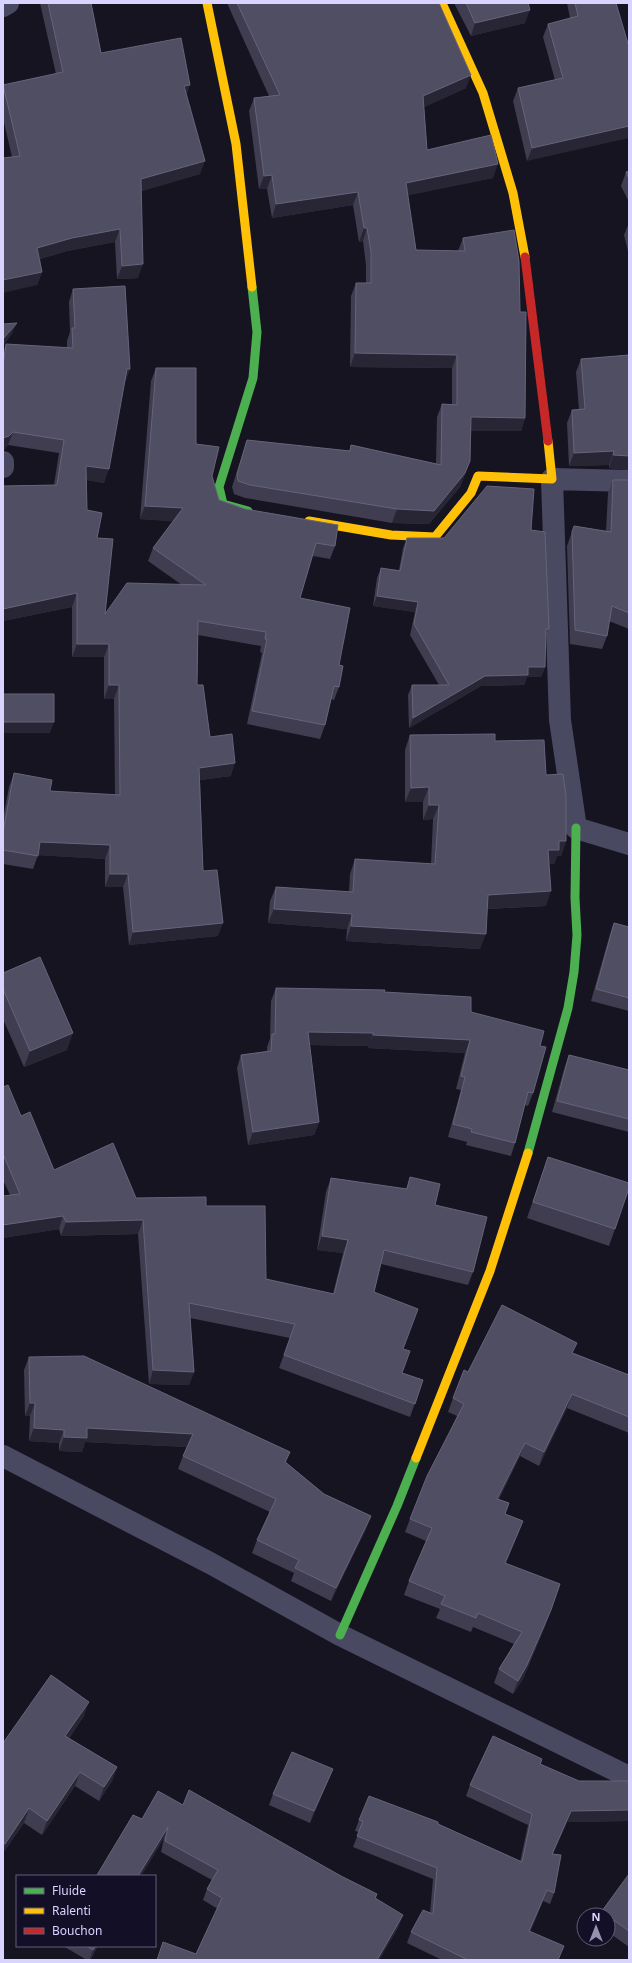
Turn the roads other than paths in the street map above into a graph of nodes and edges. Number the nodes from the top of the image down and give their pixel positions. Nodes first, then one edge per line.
1 (8, 3) edge
2 (208, 3) edge
3 (442, 3) edge
4 (3, 6) edge
5 (3, 462) edge
6 (3, 467) edge
7 (552, 479) junction
8 (629, 481) edge
9 (258, 512) edge
10 (297, 519) edge
11 (576, 828) junction
12 (629, 844) edge
13 (3, 1456) edge
14 (340, 1636) junction
15 (629, 1777) edge

1 - 4 street
2 - 9 street
3 - 7 street
5 - 6 street
7 - 8 street
7 - 10 street
7 - 11 street
11 - 12 street
11 - 14 street
13 - 14 street
14 - 15 street

